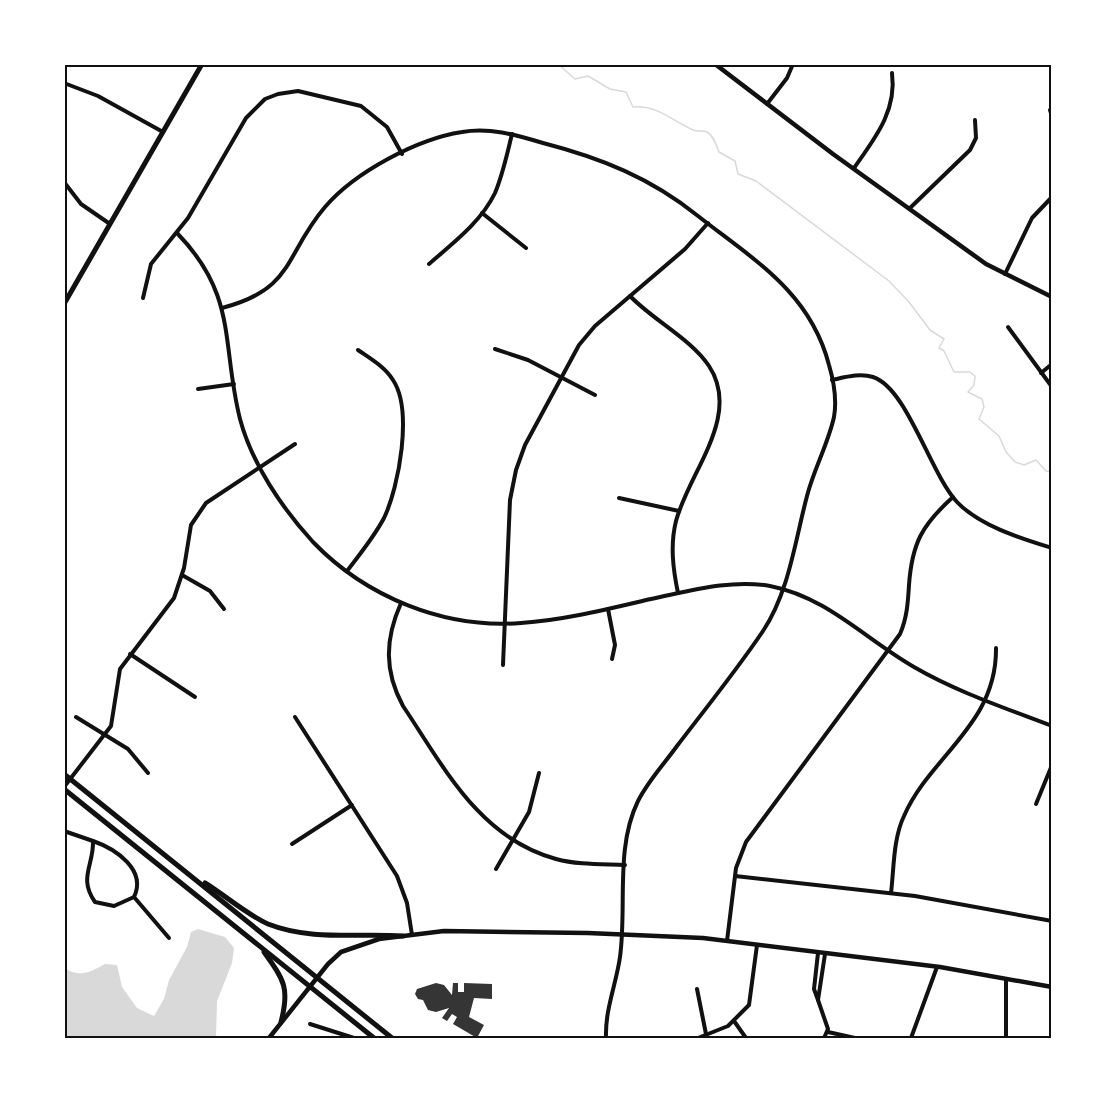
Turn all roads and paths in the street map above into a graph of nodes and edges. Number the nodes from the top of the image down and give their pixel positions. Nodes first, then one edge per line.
1 (201, 64) edge
2 (715, 64) edge
3 (793, 64) edge
4 (892, 73) dead end
5 (64, 83) edge
6 (767, 104) junction
7 (1050, 110) dead end
8 (1052, 116) edge
9 (975, 120) dead end
10 (163, 132) junction
11 (512, 134) junction
12 (402, 154) junction
13 (854, 168) junction
14 (64, 182) edge
15 (1052, 197) edge
16 (910, 208) junction
17 (482, 213) junction
18 (708, 223) junction
19 (110, 224) junction
20 (177, 233) junction
21 (526, 248) dead end
22 (429, 264) dead end
23 (1005, 275) junction
24 (630, 296) junction
25 (1052, 297) edge
26 (142, 298) dead end
27 (64, 304) edge
28 (222, 308) junction
29 (1008, 327) dead end
30 (495, 349) dead end
31 (358, 350) dead end
32 (1052, 364) edge
33 (1041, 373) junction
34 (560, 376) junction
35 (832, 380) junction
36 (234, 384) junction
37 (1052, 387) edge
38 (198, 389) dead end
39 (595, 394) dead end
40 (295, 444) dead end
41 (260, 467) junction
42 (953, 496) junction
43 (620, 498) dead end
44 (679, 511) junction
45 (1052, 548) edge
46 (347, 571) junction
47 (182, 575) junction
48 (783, 589) junction
49 (678, 593) junction
50 (401, 603) junction
51 (224, 609) dead end
52 (608, 609) junction
53 (506, 624) junction
54 (996, 648) dead end
55 (888, 651) junction
56 (130, 654) junction
57 (612, 659) dead end
58 (504, 665) dead end
59 (195, 698) dead end
60 (984, 699) junction
61 (76, 717) dead end
62 (295, 717) dead end
63 (1052, 726) edge
64 (106, 734) junction
65 (1052, 765) edge
66 (148, 772) dead end
67 (539, 773) dead end
68 (64, 774) edge
69 (71, 780) junction
70 (64, 788) edge
71 (1036, 804) dead end
72 (352, 805) junction
73 (64, 831) edge
74 (513, 840) junction
75 (93, 841) junction
76 (292, 844) dead end
77 (625, 865) junction
78 (496, 869) dead end
79 (187, 872) junction
80 (735, 876) junction
81 (891, 894) junction
82 (134, 897) junction
83 (1052, 921) edge
84 (622, 934) junction
85 (412, 935) junction
86 (403, 936) junction
87 (169, 938) dead end
88 (727, 941) junction
89 (757, 945) junction
90 (260, 946) junction
91 (818, 953) junction
92 (825, 954) junction
93 (937, 967) junction
94 (317, 977) junction
95 (1006, 979) junction
96 (310, 987) junction
97 (1052, 987) edge
98 (697, 989) dead end
99 (818, 1000) junction
100 (734, 1021) junction
101 (281, 1022) junction
102 (310, 1024) dead end
103 (828, 1032) junction
104 (706, 1034) junction
105 (269, 1038) edge
106 (354, 1038) edge
107 (374, 1038) edge
108 (392, 1038) edge
109 (606, 1038) edge
110 (698, 1038) edge
111 (746, 1038) edge
112 (824, 1038) edge
113 (855, 1038) edge
114 (911, 1038) edge
115 (1005, 1038) edge

1 - 10 main road
2 - 6 street
3 - 6 street
4 - 13 street
5 - 10 street
6 - 13 street
7 - 8 street
9 - 16 street
10 - 19 main road
11 - 12 street
11 - 17 street
11 - 18 street
12 - 20 street
12 - 28 street
13 - 16 street
14 - 19 street
15 - 23 street
16 - 23 street
17 - 21 street
17 - 22 street
18 - 24 street
18 - 35 street
19 - 27 main road
20 - 26 street
20 - 28 street
23 - 25 street
24 - 34 street
24 - 44 street
28 - 36 street
29 - 33 street
30 - 34 street
31 - 46 street
32 - 33 street
33 - 37 street
34 - 39 street
34 - 53 street
35 - 42 street
35 - 48 street
36 - 38 street
36 - 41 street
40 - 41 street
41 - 46 street
41 - 47 street
42 - 45 street
42 - 55 street
43 - 44 street
44 - 49 street
46 - 50 street
47 - 51 street
47 - 56 street
48 - 49 street
48 - 55 street
48 - 77 street
49 - 52 street
50 - 53 street
50 - 74 street
52 - 53 street
52 - 57 street
53 - 58 street
54 - 60 street
55 - 60 street
55 - 80 street
56 - 59 street
56 - 64 street
60 - 63 street
60 - 81 street
61 - 64 street
62 - 72 street
64 - 66 street
64 - 69 street
65 - 71 street
67 - 74 street
68 - 69 main road
69 - 70 street
69 - 79 main road
70 - 90 main road
72 - 76 street
72 - 85 street
73 - 75 street
74 - 77 street
74 - 78 street
75 - 82 street
75 - 82 street
77 - 84 street
79 - 86 main road
79 - 94 main road
80 - 81 street
80 - 88 street
81 - 83 street
82 - 87 street
84 - 85 street
84 - 88 street
84 - 109 street
85 - 86 street
86 - 94 street
88 - 89 street
89 - 91 street
89 - 100 street
90 - 96 main road
90 - 101 main road
91 - 92 street
91 - 99 street
92 - 93 street
92 - 99 street
93 - 95 street
93 - 114 street
94 - 96 street
94 - 108 main road
95 - 97 street
95 - 115 street
96 - 101 street
96 - 107 main road
98 - 104 street
99 - 103 street
100 - 104 street
100 - 111 street
101 - 105 street
102 - 106 street
103 - 112 street
103 - 113 street
104 - 110 street

